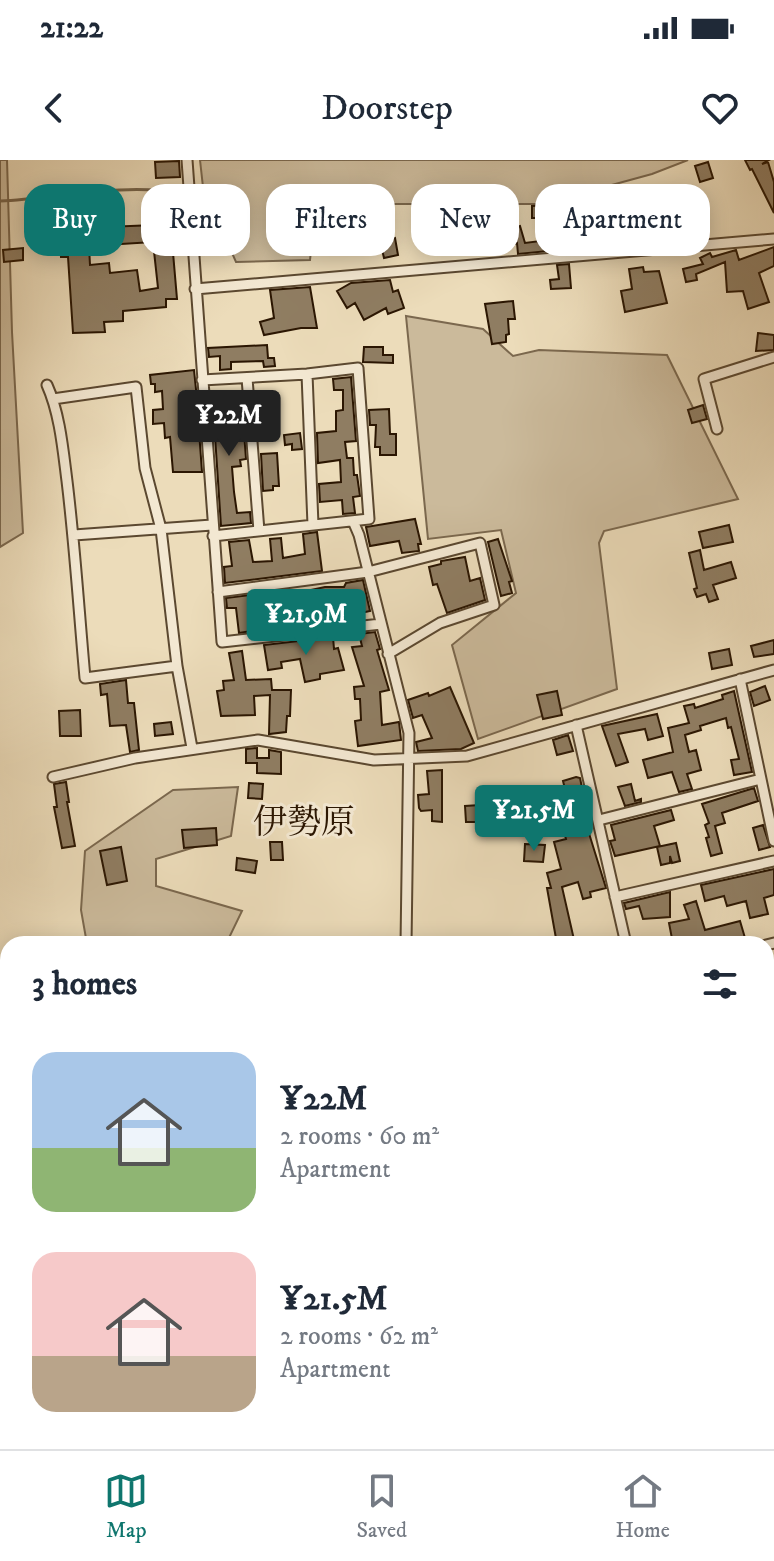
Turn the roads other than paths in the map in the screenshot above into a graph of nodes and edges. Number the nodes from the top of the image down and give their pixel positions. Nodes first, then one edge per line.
1 (187, 160) edge
2 (774, 239) edge
3 (195, 289) junction
4 (774, 357) edge
5 (307, 374) junction
6 (247, 378) junction
7 (202, 380) junction
8 (47, 385) dead end
9 (53, 399) junction
10 (717, 429) dead end
11 (353, 521) junction
12 (313, 525) junction
13 (161, 529) junction
14 (212, 531) junction
15 (259, 531) junction
16 (74, 535) junction
17 (368, 572) junction
18 (218, 592) junction
19 (381, 624) junction
20 (388, 654) junction
21 (177, 666) junction
22 (774, 670) edge
23 (740, 679) junction
24 (576, 725) junction
25 (192, 748) junction
26 (411, 759) junction
27 (53, 777) dead end
28 (761, 779) junction
29 (599, 820) junction
30 (774, 841) edge
31 (774, 861) edge
32 (615, 897) junction
33 (406, 936) edge
34 (624, 936) edge

1 - 3 street
2 - 3 street
3 - 7 street
4 - 10 street
5 - 6 street
5 - 11 street
5 - 12 street
6 - 7 street
6 - 15 street
7 - 14 street
8 - 9 street
9 - 13 street
9 - 16 street
11 - 12 street
11 - 17 street
12 - 15 street
13 - 14 street
13 - 16 street
13 - 21 street
14 - 15 street
14 - 18 street
16 - 21 street
17 - 18 street
17 - 19 street
17 - 20 street
18 - 19 street
19 - 20 street
20 - 26 street
21 - 25 street
22 - 23 street
23 - 24 street
23 - 28 street
24 - 26 street
24 - 29 street
25 - 26 street
25 - 27 street
26 - 33 street
28 - 29 street
28 - 30 street
29 - 32 street
31 - 32 street
32 - 34 street

